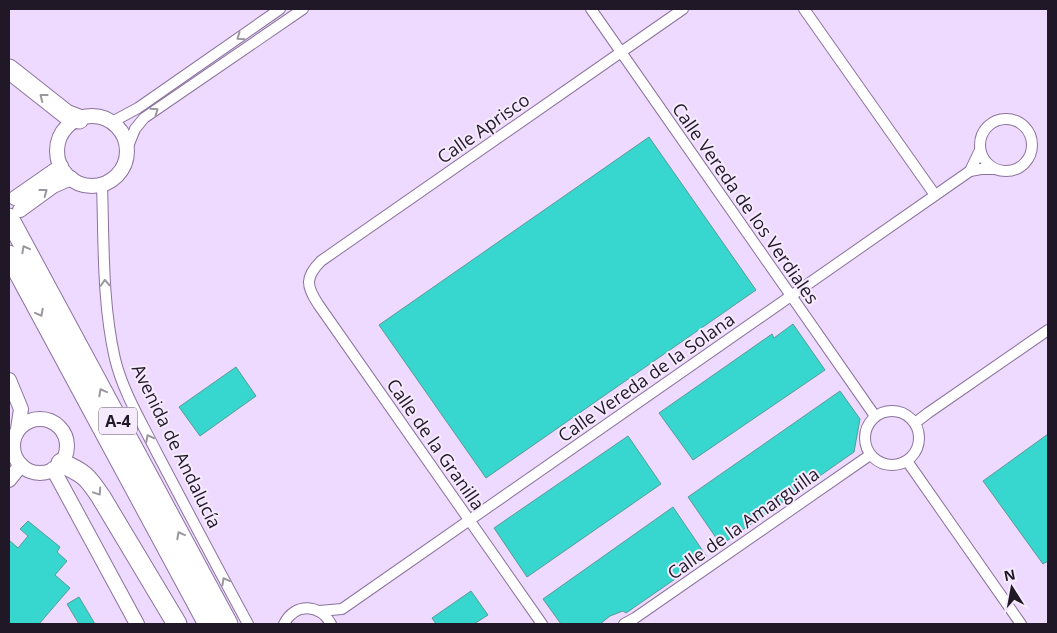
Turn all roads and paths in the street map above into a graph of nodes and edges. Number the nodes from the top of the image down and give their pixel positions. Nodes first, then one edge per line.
1 (280, 9) edge
2 (303, 9) edge
3 (591, 9) edge
4 (683, 9) edge
5 (804, 9) edge
6 (621, 52) junction
7 (9, 69) edge
8 (80, 119) junction
9 (112, 122) junction
10 (127, 149) junction
11 (980, 150) junction
12 (61, 166) junction
13 (994, 169) junction
14 (970, 171) junction
15 (71, 178) junction
16 (102, 185) junction
17 (935, 195) junction
18 (15, 209) edge
19 (9, 255) edge
20 (308, 280) joint
21 (791, 295) junction
22 (1048, 330) edge
23 (9, 380) edge
24 (876, 416) junction
25 (914, 423) junction
26 (18, 429) junction
27 (870, 455) junction
28 (907, 461) junction
29 (21, 466) junction
30 (57, 466) junction
31 (9, 480) edge
32 (469, 520) junction
33 (342, 609) junction
34 (319, 611) junction
35 (634, 621) edge
36 (137, 624) edge
37 (177, 624) edge
38 (208, 624) edge
39 (228, 624) edge
40 (248, 624) edge
41 (284, 624) edge
42 (331, 624) edge
43 (336, 624) edge
44 (542, 624) edge
45 (624, 624) edge
46 (1021, 624) edge

1 -> 9 street
10 -> 2 street
3 - 6 street, Calle Vereda de los Verdiales
4 - 6 street, Calle Aprisco
5 - 17 street
6 - 20 street, Calle Aprisco
6 - 21 street, Calle Vereda de los Verdiales
8 -> 7 highway
8 - 9 street
8 - 12 street
9 - 10 street
10 - 16 street
11 - 13 street
11 - 13 street
11 - 14 street
12 - 15 street
12 - 18 street
13 - 14 street, Calle Vereda de la Solana
14 - 17 street, Calle Vereda de la Solana
15 - 16 street
18 -> 15 street
40 -> 16 street, Avenida de Andalucía
17 - 21 street, Calle Vereda de la Solana
39 -> 18 highway, A-4
19 -> 38 highway, A-4
20 - 32 street, Calle de la Granilla
21 - 24 street, Calle Vereda de los Verdiales
21 - 32 street, Calle Vereda de la Solana
22 - 25 street
23 - 26 street
24 - 25 street
24 - 27 street
25 - 28 street
26 - 29 street
26 - 30 street
27 - 28 street
27 - 35 street, Calle de la Amarguilla
28 - 46 street
29 - 30 street
29 - 31 street
30 - 36 street
30 -> 37 highway
32 - 33 street, Calle Vereda de la Solana
32 - 44 street, Calle de la Granilla
33 - 34 street
33 - 43 street
34 - 41 street
34 - 42 street
35 - 45 street, Calle de la Amarguilla

